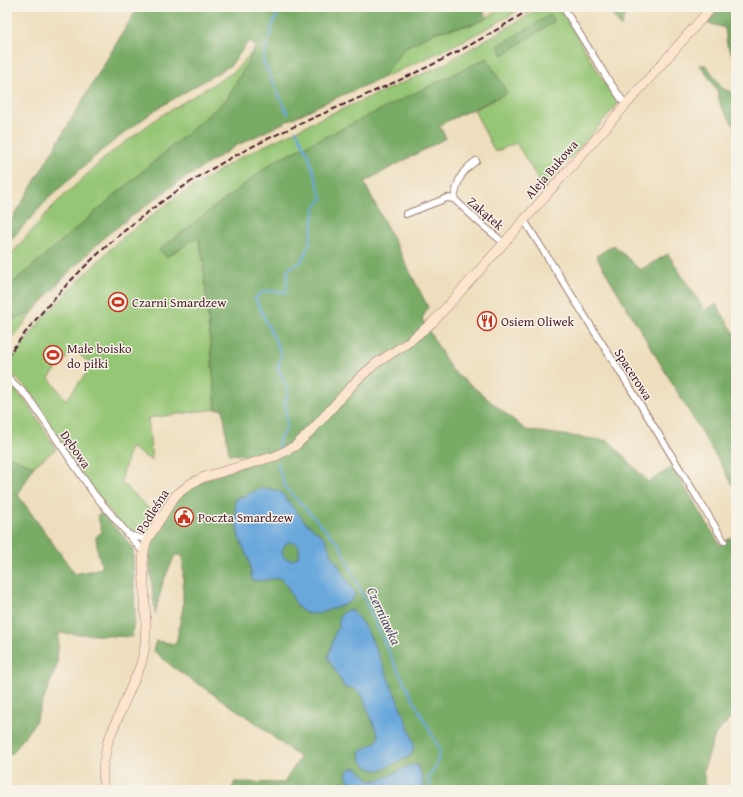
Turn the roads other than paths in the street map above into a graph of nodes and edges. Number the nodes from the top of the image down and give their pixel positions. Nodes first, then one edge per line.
1 (563, 7) edge
2 (712, 7) edge
3 (625, 104) junction
4 (476, 162) dead end
5 (454, 199) junction
6 (406, 214) dead end
7 (524, 220) junction
8 (504, 243) junction
9 (406, 344) joint
10 (7, 376) edge
11 (127, 534) junction
12 (147, 540) junction
13 (724, 541) dead end
14 (144, 553) junction
15 (103, 790) edge

1 - 3 street
2 - 3 street, Aleja Bukowa
3 - 7 street, Aleja Bukowa
4 - 5 street, Zakątek
5 - 6 street, Zakątek
5 - 8 street, Zakątek
7 - 8 street, Aleja Bukowa
7 - 13 street, Spacerowa
8 - 9 street, Aleja Bukowa
9 - 12 street, Podleśna
10 - 11 street, Dębowa
11 - 12 street
11 - 14 street, Dębowa
12 - 14 street, Podleśna
14 - 15 street, Podleśna

